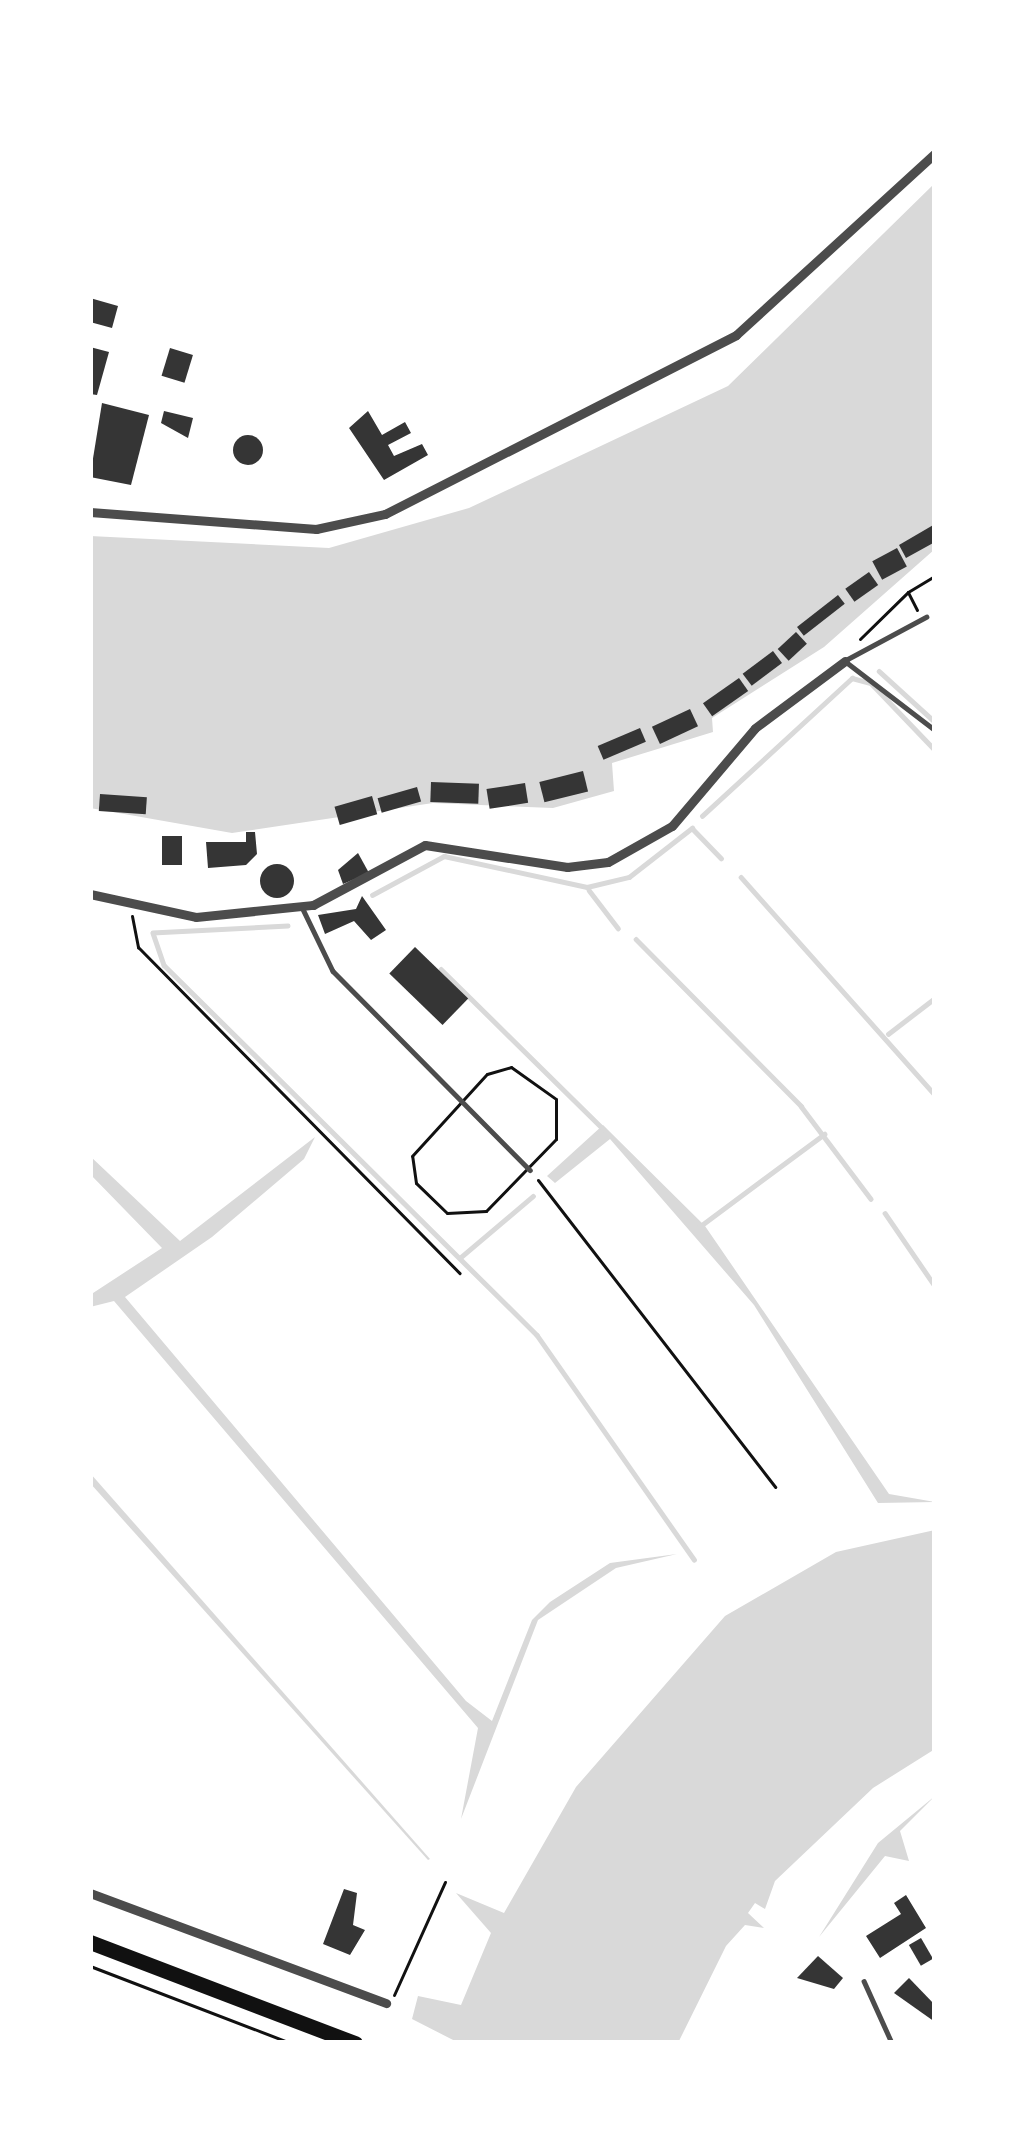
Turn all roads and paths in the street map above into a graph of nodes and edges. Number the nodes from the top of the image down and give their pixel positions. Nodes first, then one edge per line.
1 (935, 153) edge
2 (90, 512) edge
3 (935, 576) edge
4 (908, 592) junction
5 (924, 618) joint
6 (845, 662) junction
7 (935, 730) edge
8 (90, 894) edge
9 (302, 907) junction
10 (132, 911) junction
11 (530, 1169) joint
12 (460, 1273) dead end
13 (776, 1487) dead end
14 (445, 1882) dead end
15 (90, 1893) edge
16 (90, 1942) edge
17 (90, 1966) edge
18 (864, 1982) dead end
19 (386, 2003) joint
20 (291, 2043) edge
21 (355, 2043) edge
22 (892, 2043) edge

1 - 2 street
3 - 4 path
4 - 5 path
4 - 6 path
5 - 6 lane
6 - 7 lane
6 - 9 street
8 - 10 street
9 - 10 street
9 - 11 lane
10 - 12 path
11 - 13 path
14 - 19 path
15 - 19 street
16 - 21 main road
17 - 20 path
18 - 22 lane

